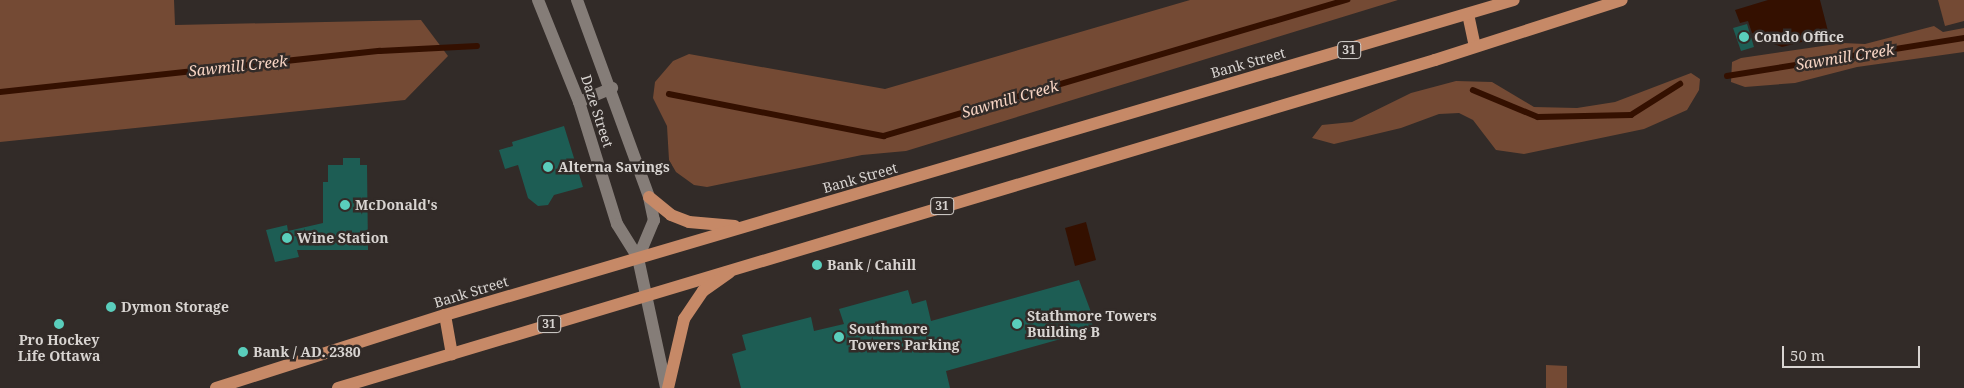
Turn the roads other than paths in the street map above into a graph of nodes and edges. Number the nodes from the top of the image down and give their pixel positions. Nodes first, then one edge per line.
1 (538, 0) edge
2 (577, 0) edge
3 (1514, 0) edge
4 (1622, 0) edge
5 (1468, 14) junction
6 (1476, 46) junction
7 (612, 88) junction
8 (579, 102) junction
9 (649, 197) junction
10 (746, 227) junction
11 (638, 258) junction
12 (737, 267) junction
13 (646, 294) junction
14 (445, 316) junction
15 (452, 354) junction
16 (216, 388) edge
17 (338, 388) edge
18 (667, 388) edge

1 - 8 street, Daze Street
2 - 7 street, Daze Street
3 - 5 main road, Bank Street / 31
4 - 6 main road, 31
5 - 6 main road
5 - 10 main road, Bank Street / 31
6 - 12 main road, 31
7 - 8 street
7 - 9 street, Daze Street
8 - 11 street, Daze Street
9 - 10 main road
9 - 11 street, Daze Street
10 - 11 main road, Bank Street / 31
11 - 13 street, Daze Street
11 - 14 main road, Bank Street / 31
12 - 13 main road, 31
12 - 18 main road
13 - 15 main road, 31
13 - 18 street, Daze Street
14 - 15 main road
14 - 16 main road, Bank Street / 31
15 - 17 main road, 31

